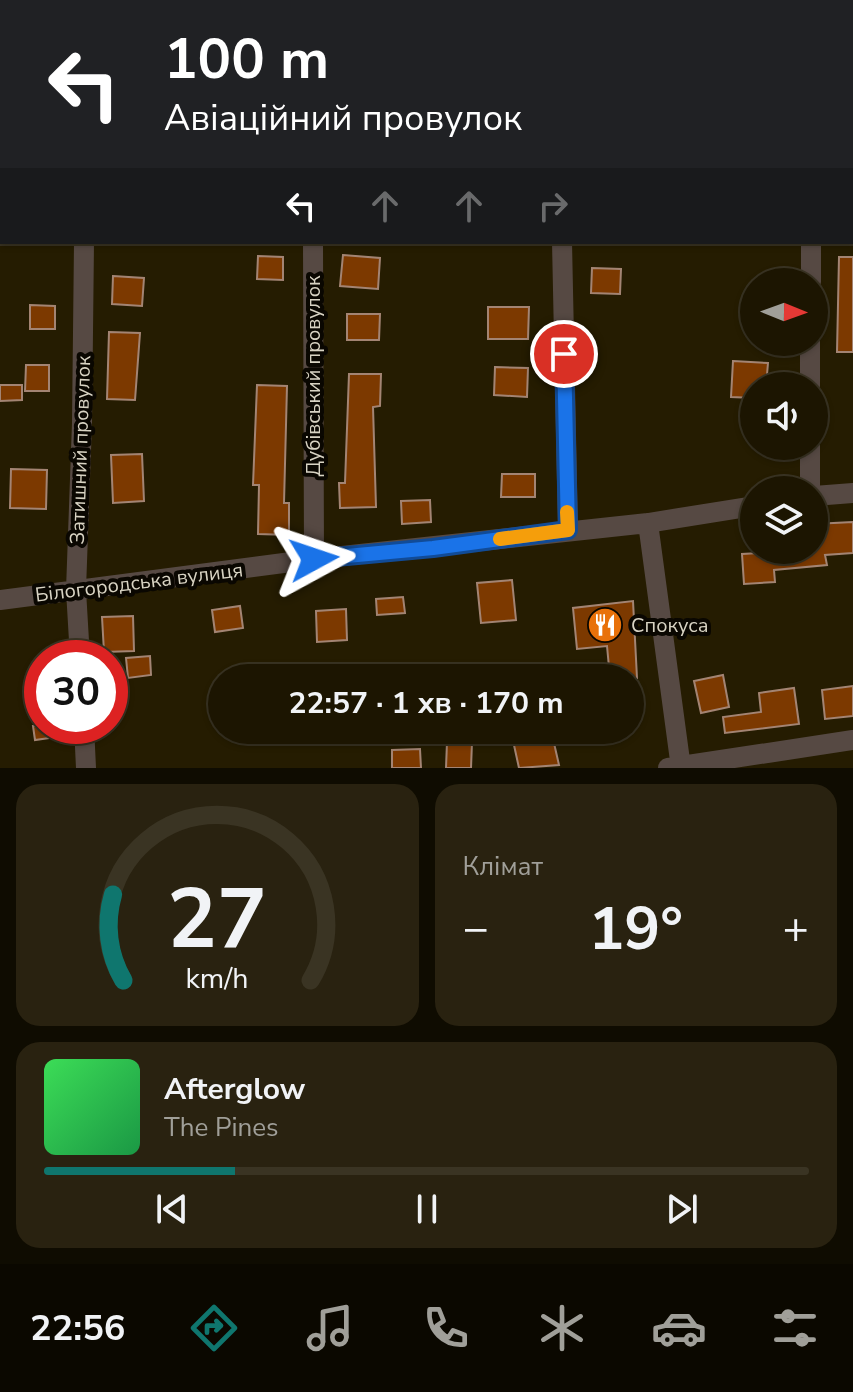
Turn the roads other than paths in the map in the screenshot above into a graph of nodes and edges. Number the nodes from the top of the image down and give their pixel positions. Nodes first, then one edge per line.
1 (84, 244) edge
2 (313, 244) edge
3 (562, 244) edge
4 (811, 244) edge
5 (811, 268) edge
6 (853, 493) edge
7 (828, 495) edge
8 (740, 508) edge
9 (648, 523) junction
10 (568, 530) junction
11 (314, 559) junction
12 (76, 590) junction
13 (0, 600) edge
14 (79, 640) edge
15 (853, 740) edge
16 (85, 744) edge
17 (676, 767) edge
18 (86, 768) edge

1 - 12 street, Затишний провулок
2 - 11 street, Дубівський провулок
3 - 10 street
4 - 5 street
6 - 7 street
8 - 9 street, Білогородська вулиця
9 - 10 street, Білогородська вулиця
9 - 17 street
10 - 11 street, Білогородська вулиця
11 - 12 street, Білогородська вулиця
12 - 13 street, Білогородська вулиця
12 - 14 street, Затишний провулок
15 - 17 street
16 - 18 street

